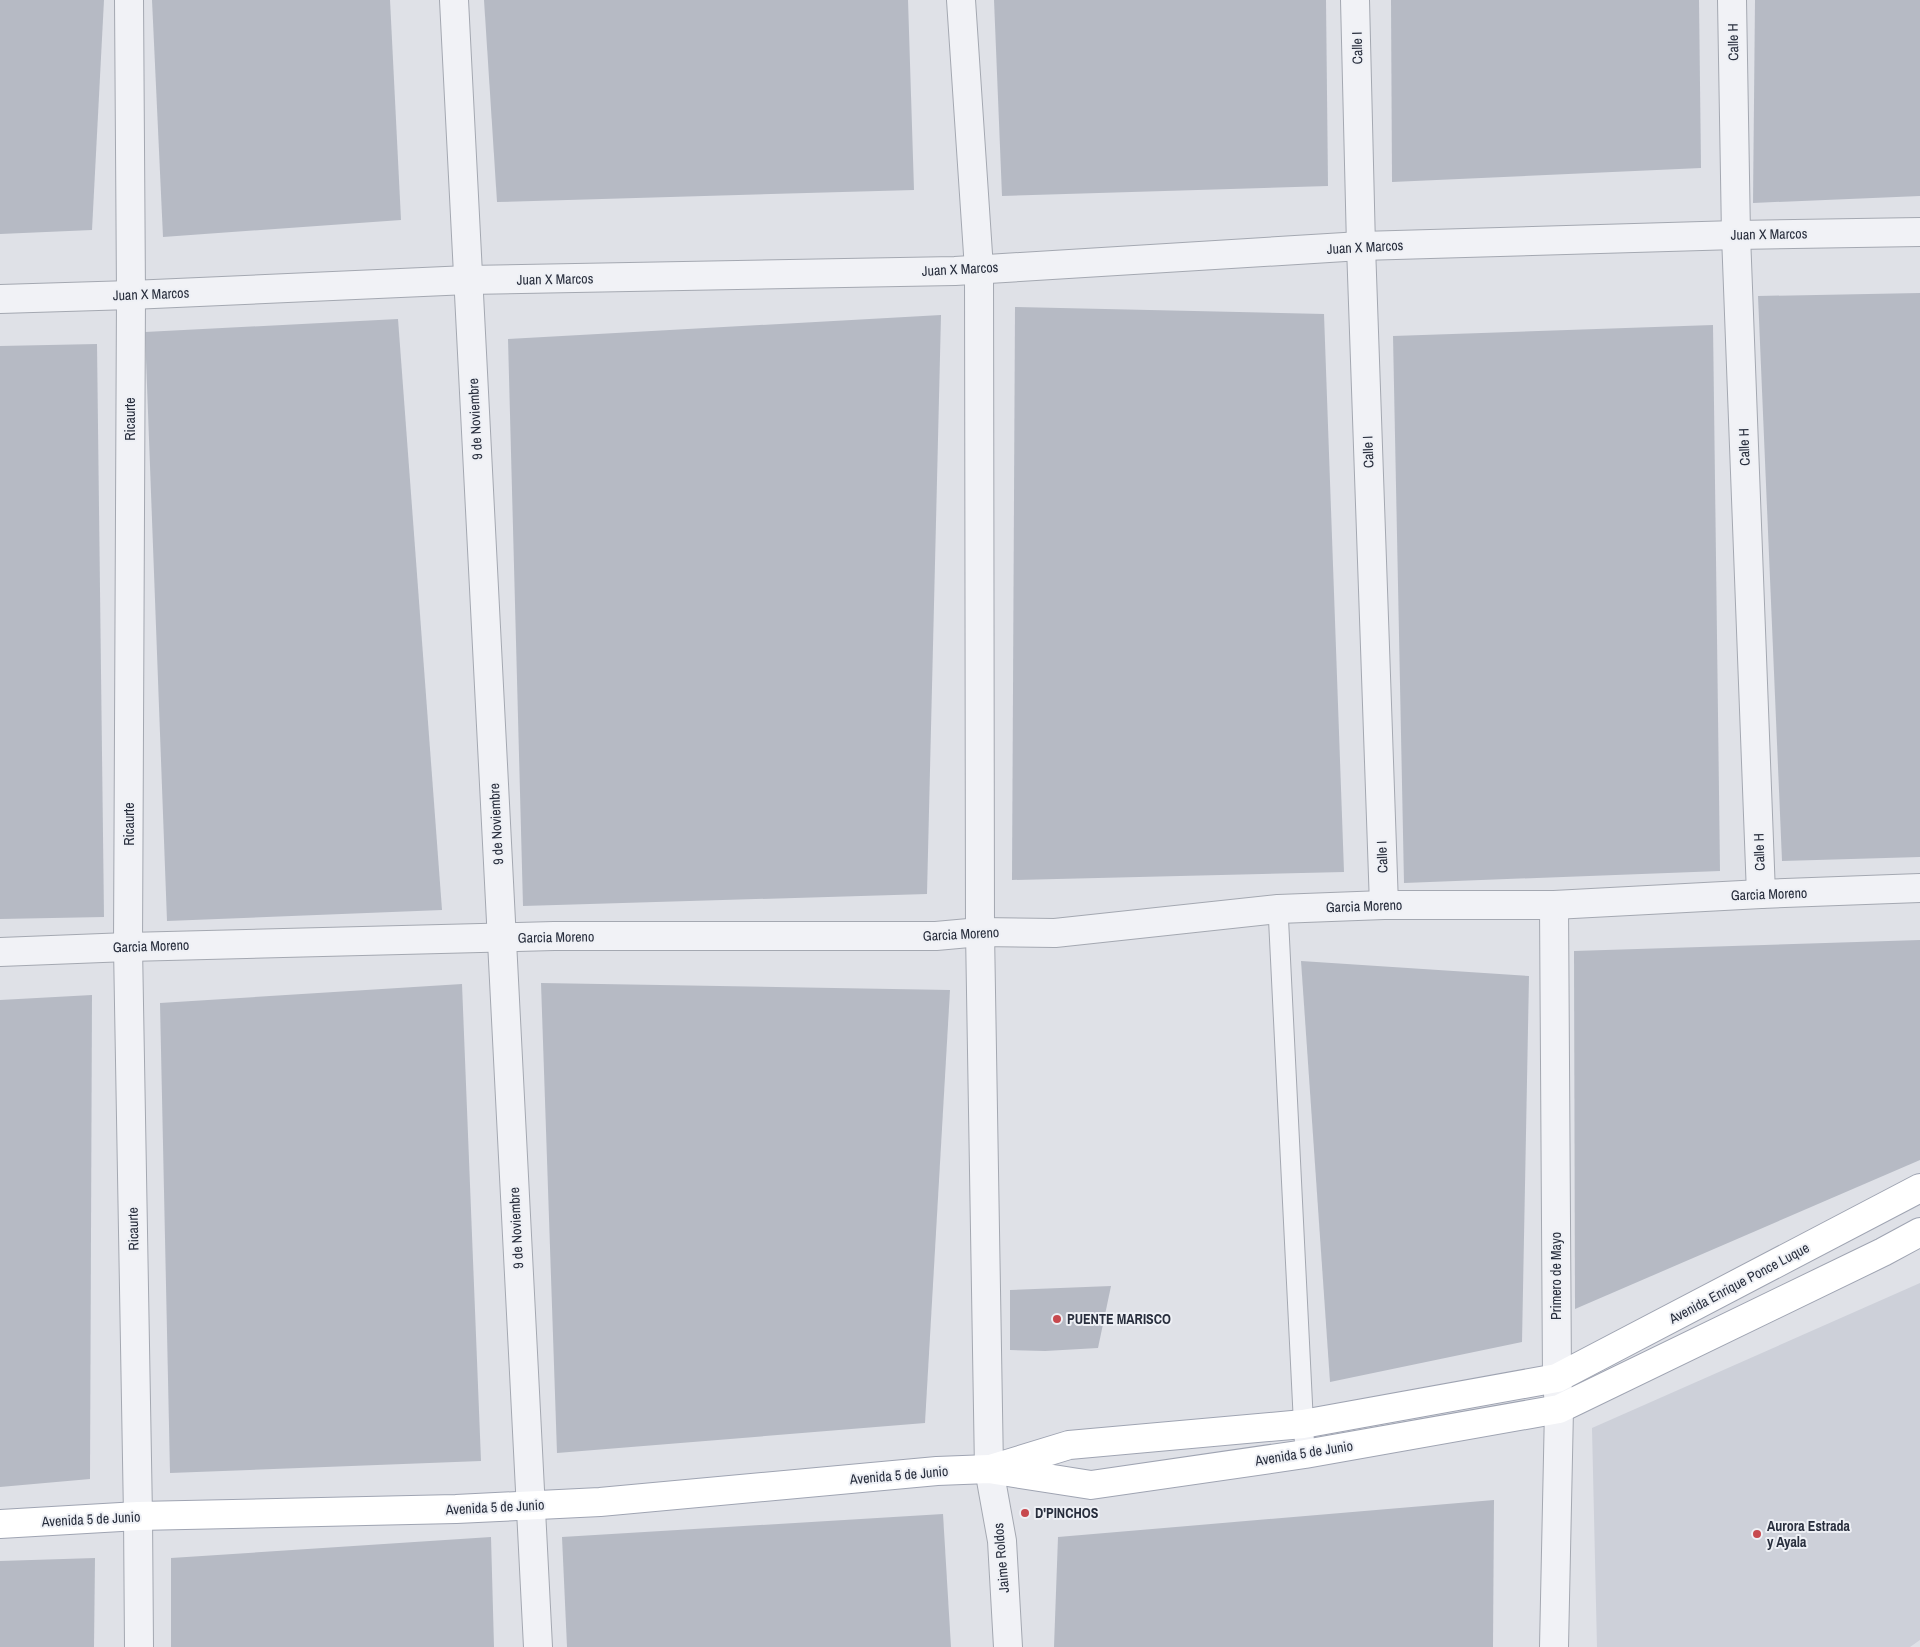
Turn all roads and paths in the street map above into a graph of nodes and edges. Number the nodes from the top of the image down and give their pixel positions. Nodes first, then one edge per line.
1 (129, 0) edge
2 (454, 0) edge
3 (960, 0) edge
4 (1356, 0) edge
5 (1732, 0) edge
6 (1920, 232) edge
7 (1736, 235) junction
8 (1361, 246) junction
9 (979, 269) junction
10 (468, 280) junction
11 (131, 295) junction
12 (0, 299) edge
13 (1920, 888) edge
14 (1761, 894) junction
15 (1384, 905) junction
16 (1554, 905) junction
17 (1278, 909) junction
18 (980, 932) junction
19 (502, 938) junction
20 (128, 947) junction
21 (0, 952) edge
22 (1920, 1188) edge
23 (1920, 1232) edge
24 (1557, 1378) junction
25 (1559, 1409) junction
26 (1303, 1424) junction
27 (1305, 1454) junction
28 (990, 1469) junction
29 (530, 1506) junction
30 (138, 1516) junction
31 (0, 1524) edge
32 (139, 1647) edge
33 (538, 1647) edge
34 (1008, 1647) edge
35 (1554, 1647) edge

1 - 11 street, Ricaurte
2 - 10 street, 9 de Noviembre
3 - 9 street, Jaime Roldos
4 - 8 street, Calle I
5 - 7 street, Calle H
6 - 7 street, Juan X Marcos
7 - 8 street, Juan X Marcos
7 - 14 street, Calle H
8 - 9 street, Juan X Marcos
8 - 15 street, Calle I
9 - 10 street, Juan X Marcos
9 - 18 street, Jaime Roldos
10 - 11 street, Juan X Marcos
10 - 19 street, 9 de Noviembre
11 - 12 street, Juan X Marcos
11 - 20 street, Ricaurte
13 - 14 street, Garcia Moreno
14 - 16 street, Garcia Moreno
15 - 16 street, Garcia Moreno
15 - 17 street, Garcia Moreno
16 - 24 street, Primero de Mayo
17 - 18 street, Garcia Moreno
17 - 26 lane
18 - 19 street, Garcia Moreno
18 - 28 street, Jaime Roldos
19 - 20 street, Garcia Moreno
19 - 29 street, 9 de Noviembre
20 - 21 street, Garcia Moreno
20 - 30 street, Ricaurte
22 - 24 main road, Avenida Enrique Ponce Luque
23 - 25 main road
24 - 25 street, Primero de Mayo
24 - 26 main road, Avenida 5 de Junio
25 - 27 main road, Avenida 5 de Junio
25 - 35 street, Primero de Mayo
26 - 27 lane
26 - 28 main road, Avenida 5 de Junio
27 - 28 main road, Avenida 5 de Junio
28 - 29 main road, Avenida 5 de Junio
28 - 34 street, Jaime Roldos
29 - 30 main road, Avenida 5 de Junio
29 - 33 street, 9 de Noviembre
30 - 31 main road, Avenida 5 de Junio
30 - 32 street, Ricaurte

